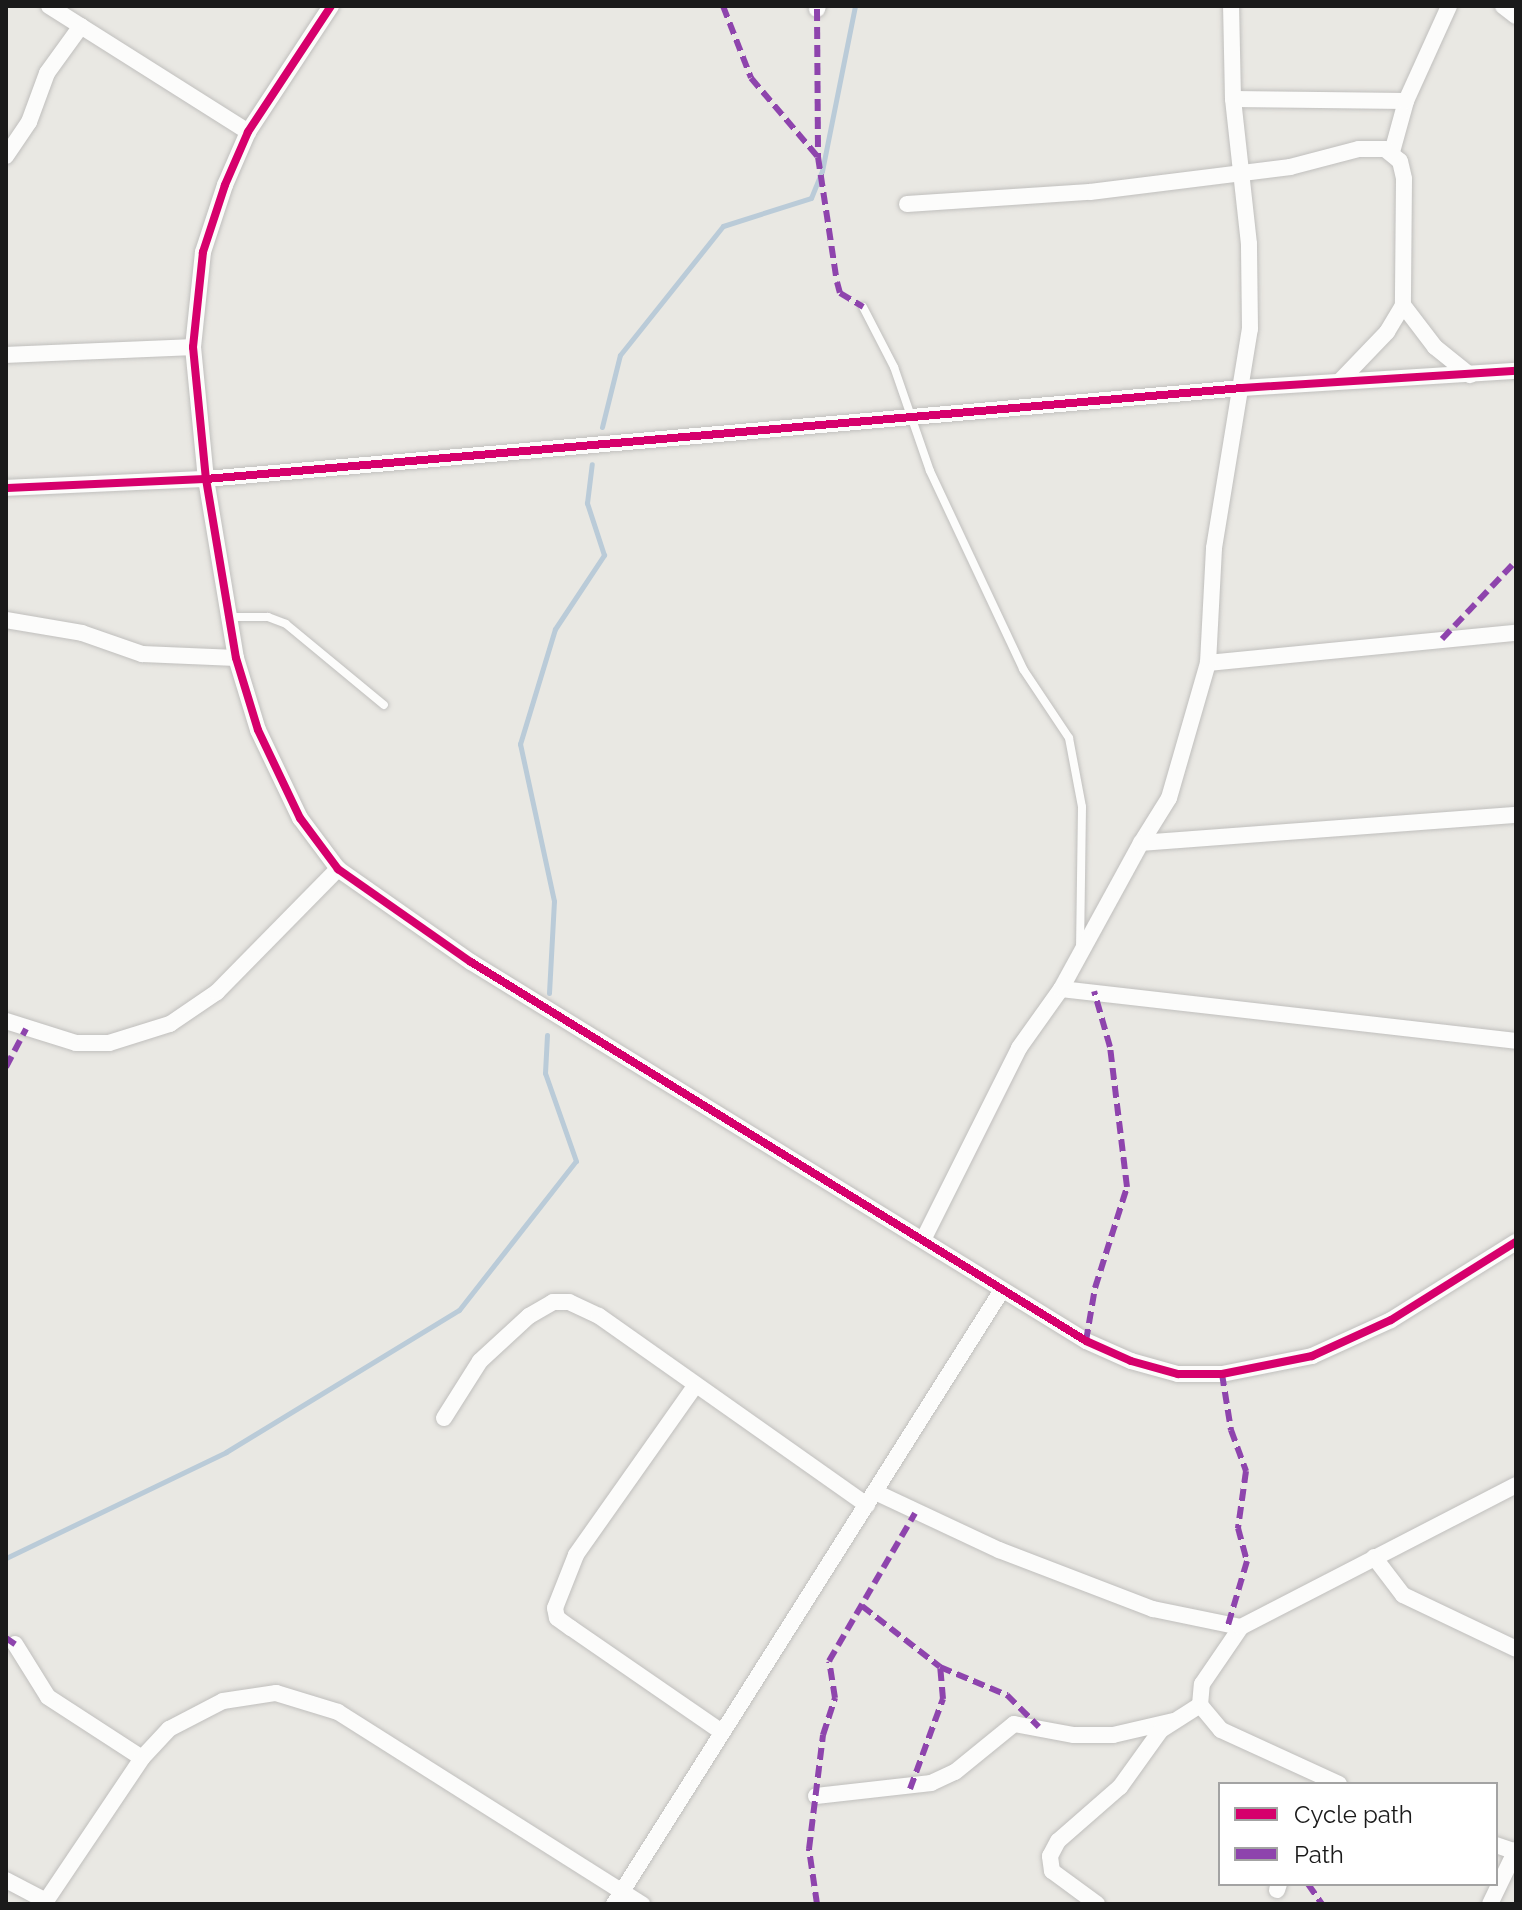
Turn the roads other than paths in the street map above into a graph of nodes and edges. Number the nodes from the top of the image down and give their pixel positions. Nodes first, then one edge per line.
1 (49, 6) edge
2 (331, 6) edge
3 (1231, 6) edge
4 (1449, 6) edge
5 (1503, 6) edge
6 (1516, 16) edge
7 (81, 26) junction
8 (1233, 99) junction
9 (1406, 101) junction
10 (248, 132) junction
11 (1392, 152) junction
12 (6, 156) edge
13 (1241, 173) junction
14 (907, 204) dead end
15 (1403, 305) junction
16 (863, 307) dead end
17 (193, 347) junction
18 (6, 355) edge
19 (1516, 371) edge
20 (1470, 375) junction
21 (1340, 381) junction
22 (1242, 388) junction
23 (913, 419) junction
24 (206, 479) junction
25 (6, 488) edge
26 (228, 617) junction
27 (6, 620) edge
28 (1516, 633) edge
29 (236, 658) junction
30 (1208, 663) junction
31 (384, 705) dead end
32 (1516, 815) edge
33 (1141, 843) junction
34 (338, 869) junction
35 (1080, 954) junction
36 (1061, 989) junction
37 (6, 1021) edge
38 (1516, 1041) edge
39 (923, 1240) junction
40 (1516, 1242) edge
41 (1002, 1290) junction
42 (695, 1386) junction
43 (444, 1418) dead end
44 (1516, 1485) edge
45 (871, 1498) junction
46 (1374, 1557) junction
47 (1241, 1627) junction
48 (15, 1644) dead end
49 (1516, 1649) edge
50 (1200, 1705) junction
51 (1173, 1721) junction
52 (722, 1732) junction
53 (142, 1758) junction
54 (1306, 1776) edge
55 (1331, 1782) edge
56 (816, 1796) dead end
57 (1516, 1851) edge
58 (6, 1880) edge
59 (618, 1898) edge
60 (45, 1902) edge
61 (642, 1904) edge
62 (1097, 1904) edge
63 (1490, 1904) edge

1 - 7 street
2 - 10 street
3 - 8 street
4 - 9 street
5 - 6 street
7 - 10 street
7 - 12 street
8 - 9 street
8 - 13 street
9 - 11 street
10 - 17 street
11 - 13 street
11 - 15 street
13 - 14 street
13 - 22 street
15 - 20 street
15 - 21 street
16 - 23 lane
17 - 18 street
17 - 24 street
19 - 20 street
20 - 21 street
21 - 22 street
22 - 23 street
22 - 30 street
23 - 24 street
23 - 35 lane
24 - 25 street
24 - 26 street
26 - 29 street
26 - 31 lane
27 - 29 street
28 - 30 street
29 - 34 street
30 - 33 street
32 - 33 street
33 - 35 street
34 - 37 street
34 - 39 street
35 - 36 street
36 - 38 street
36 - 39 street
39 - 41 street
40 - 41 street
41 - 45 street
42 - 43 street
42 - 45 street
42 - 52 street
44 - 46 street
45 - 47 street
45 - 52 street
46 - 47 street
46 - 49 street
47 - 50 street
48 - 53 street
50 - 51 street
50 - 54 street
51 - 56 street
51 - 62 street
52 - 59 street
53 - 59 street
53 - 60 street
54 - 55 street
57 - 63 street
58 - 60 street
59 - 61 street

